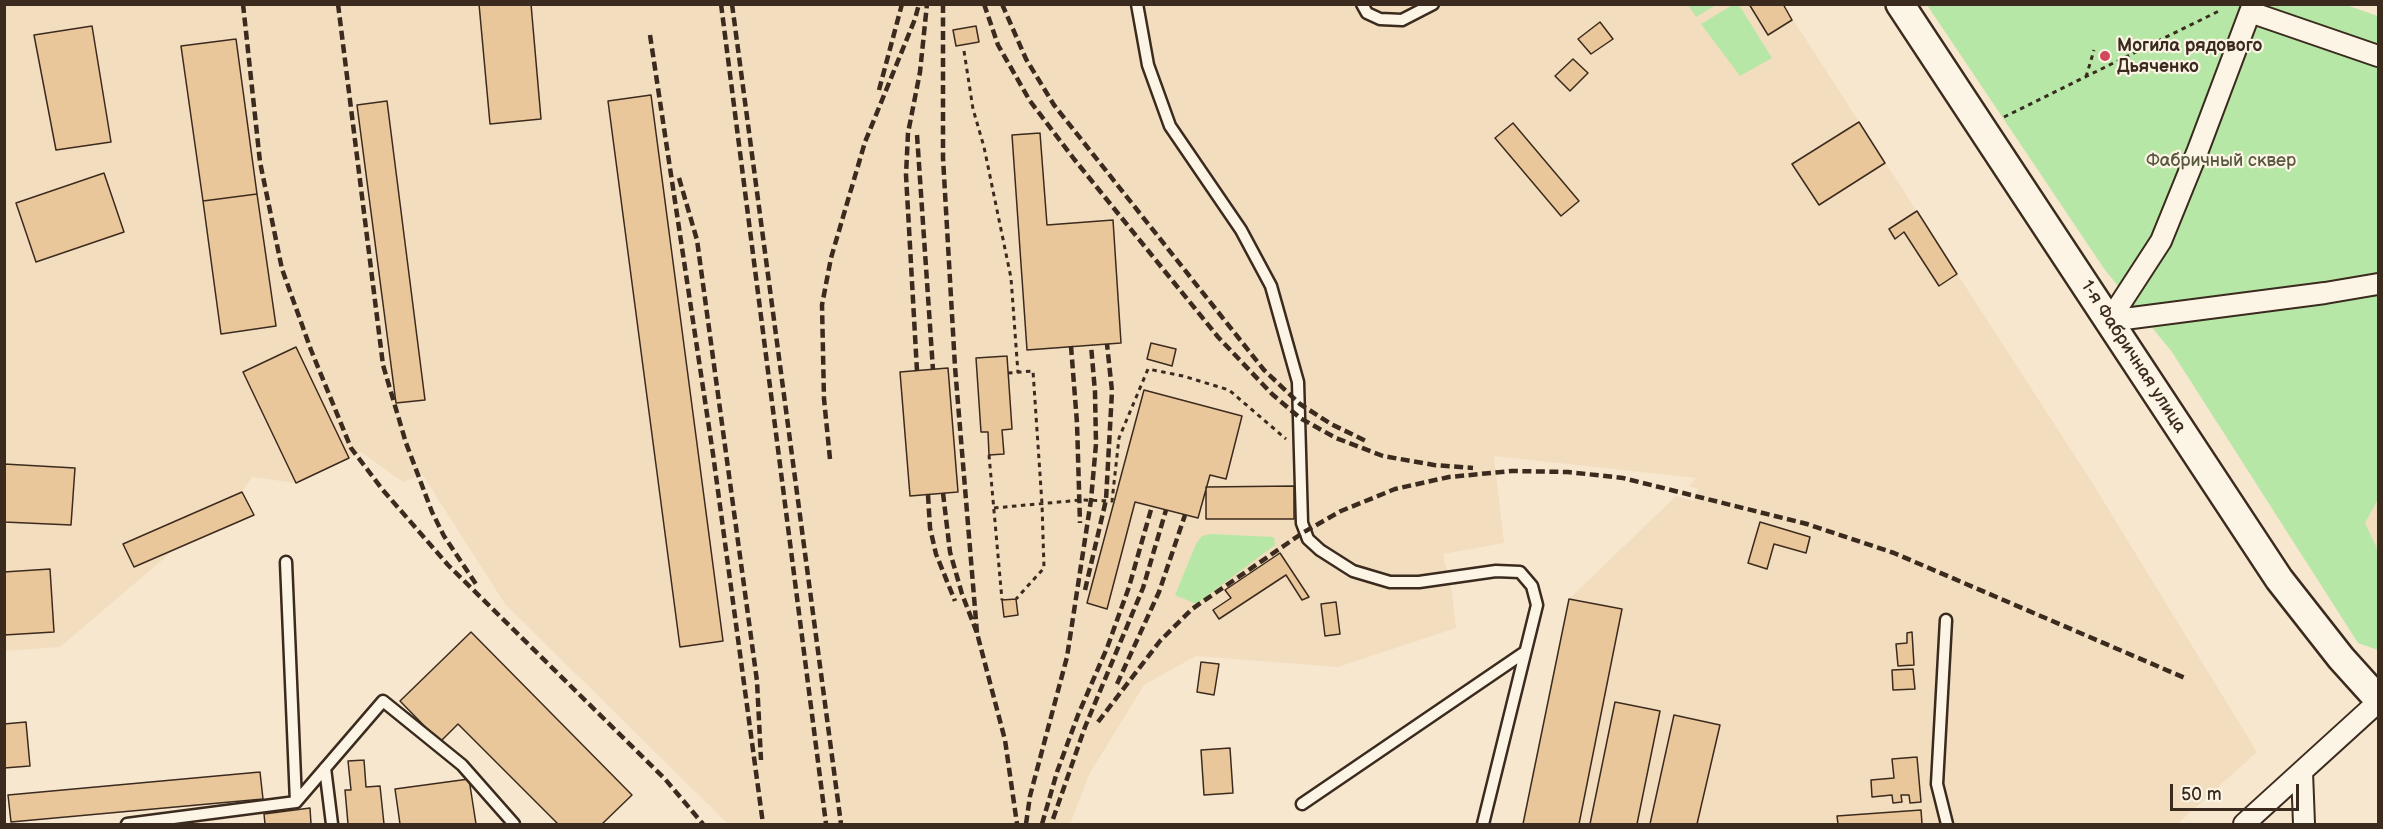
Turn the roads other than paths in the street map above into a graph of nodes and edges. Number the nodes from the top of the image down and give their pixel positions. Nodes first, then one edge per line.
1 (1137, 4) edge
2 (1362, 4) edge
3 (1433, 4) edge
4 (1900, 4) edge
5 (2252, 8) edge
6 (2379, 57) edge
7 (2379, 284) edge
8 (2109, 321) junction
9 (286, 562) dead end
10 (1946, 620) dead end
11 (1526, 652) junction
12 (2379, 701) edge
13 (325, 768) junction
14 (2302, 772) junction
15 (296, 802) junction
16 (1302, 804) dead end
17 (127, 825) edge
18 (332, 825) edge
19 (514, 825) edge
20 (1483, 825) edge
21 (1947, 825) edge
22 (2244, 825) edge
23 (2304, 825) edge

1 - 11 lane
2 - 3 lane
4 - 8 main road, 1-я Фабричная улица
5 - 6 street
5 - 8 street
7 - 8 street
8 - 12 main road, 1-я Фабричная улица
9 - 15 lane
10 - 21 lane
11 - 16 lane
11 - 20 lane
12 - 14 street
13 - 15 lane
13 - 18 lane
13 - 19 lane
14 - 22 street
14 - 23 street
15 - 17 lane

